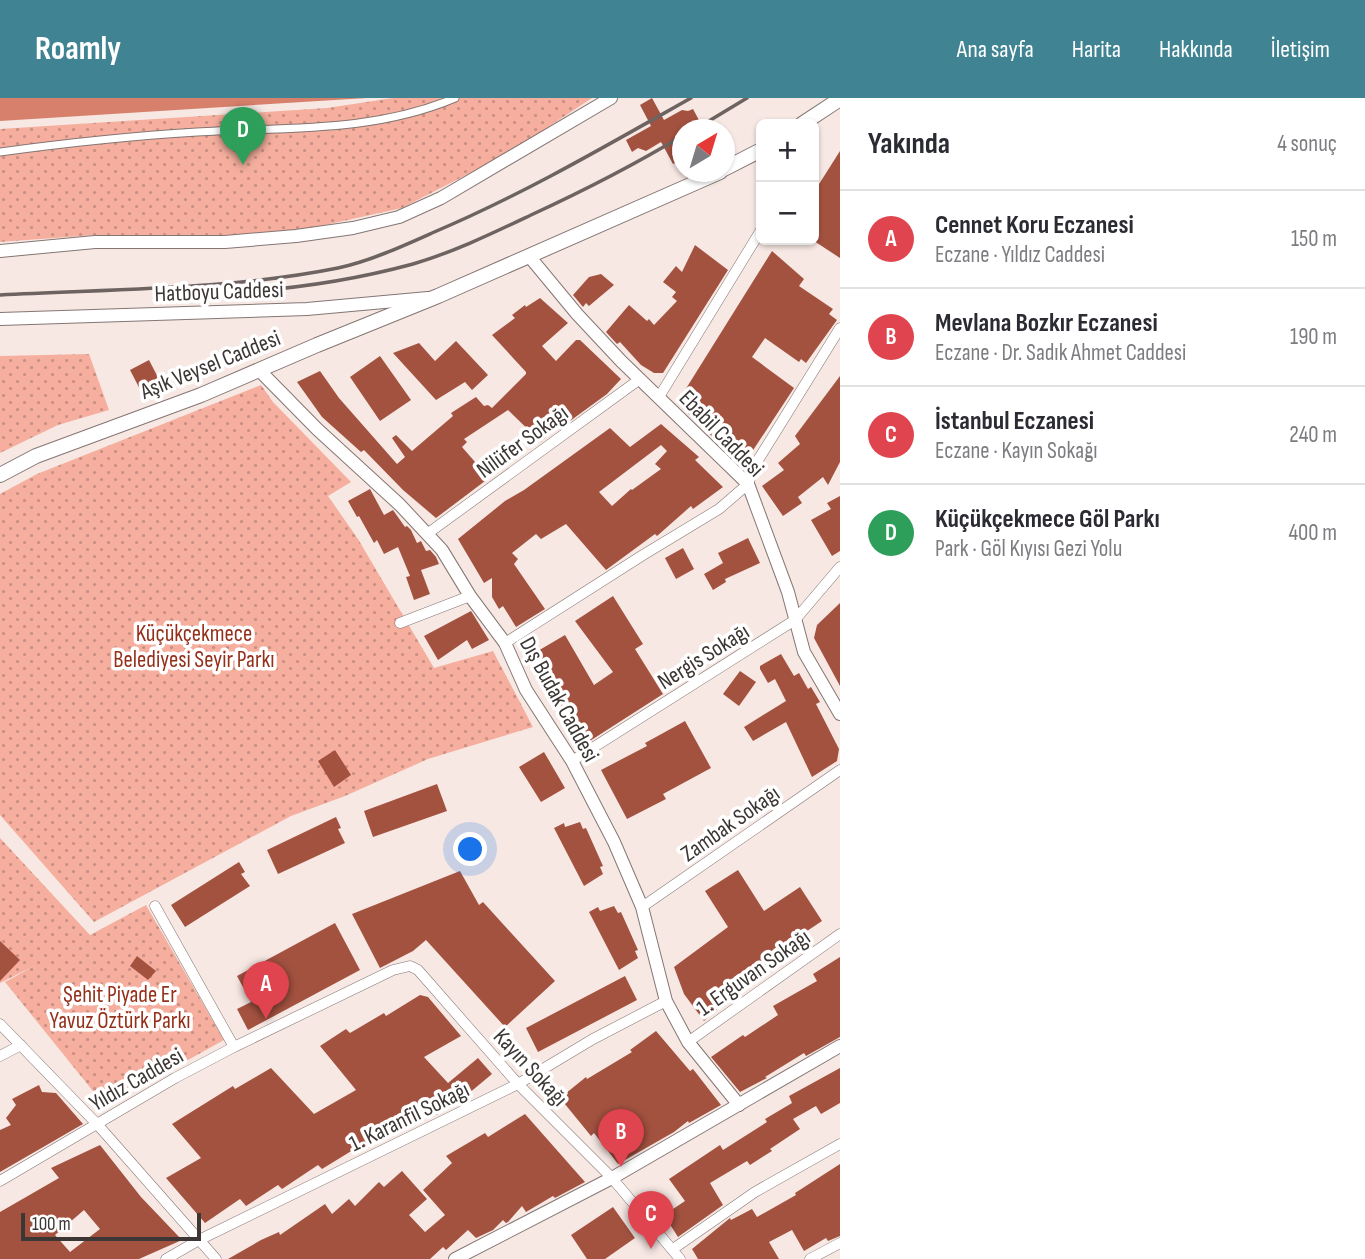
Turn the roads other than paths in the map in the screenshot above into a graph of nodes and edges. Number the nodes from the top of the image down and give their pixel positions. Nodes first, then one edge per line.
1 (455, 98) edge
2 (611, 98) edge
3 (840, 99) edge
4 (810, 119) edge
5 (0, 152) edge
6 (756, 153) edge
7 (735, 163) edge
8 (697, 182) edge
9 (756, 238) edge
10 (0, 251) edge
11 (529, 256) junction
12 (439, 296) junction
13 (0, 319) edge
14 (840, 328) edge
15 (259, 370) junction
16 (640, 379) junction
17 (659, 397) junction
18 (0, 475) edge
19 (748, 484) junction
20 (427, 534) junction
21 (840, 567) edge
22 (470, 596) junction
23 (795, 621) junction
24 (400, 623) dead end
25 (505, 643) junction
26 (840, 715) edge
27 (572, 761) junction
28 (840, 770) edge
29 (155, 906) dead end
30 (642, 907) junction
31 (840, 934) edge
32 (410, 966) joint
33 (666, 1000) junction
34 (0, 1024) edge
35 (688, 1042) junction
36 (21, 1045) junction
37 (234, 1046) junction
38 (840, 1046) edge
39 (0, 1056) edge
40 (518, 1084) junction
41 (738, 1105) junction
42 (97, 1124) junction
43 (840, 1144) edge
44 (612, 1178) junction
45 (0, 1181) edge
46 (199, 1240) junction
47 (840, 1243) edge
48 (673, 1249) junction
49 (166, 1259) edge
50 (216, 1259) edge
51 (455, 1259) edge
52 (680, 1259) edge
53 (810, 1259) edge

1 - 5 street
2 - 10 street
3 - 4 main road
6 - 7 main road
8 - 11 main road, Aşık Veysel Caddesi
9 - 17 street
11 - 12 main road, Aşık Veysel Caddesi
11 - 16 street, Ebabil Caddesi
12 - 13 street, Hatboyu Caddesi
12 - 15 main road, Aşık Veysel Caddesi
14 - 19 street
15 - 18 main road, Aşık Veysel Caddesi
15 - 20 street, Dış Budak Caddesi
16 - 17 street, Ebabil Caddesi
16 - 20 street, Nilüfer Sokağı
17 - 19 street, Ebabil Caddesi
19 - 23 street, Ebabil Caddesi
19 - 25 street
20 - 22 street, Dış Budak Caddesi
21 - 23 street, Nergis Sokağı
22 - 24 street
22 - 25 street, Dış Budak Caddesi
23 - 26 street, Ebabil Caddesi
23 - 27 street, Nergis Sokağı
25 - 27 street, Dış Budak Caddesi
27 - 30 street, Dış Budak Caddesi
28 - 30 street, Zambak Sokağı
29 - 37 street
30 - 33 street, Dış Budak Caddesi
31 - 35 street, 1. Erguvan Sokağı
32 - 37 street, Yıldız Caddesi
32 - 40 street, Kayın Sokağı
33 - 35 street, Dış Budak Caddesi
33 - 40 street, 1. Karanfil Sokağı
34 - 36 street
35 - 41 street, Dış Budak Caddesi
36 - 39 street
36 - 42 street
37 - 42 street, Yıldız Caddesi
38 - 41 street
40 - 44 street, Kayın Sokağı
40 - 46 street, 1. Karanfil Sokağı
41 - 44 street
42 - 45 street, Yıldız Caddesi
42 - 46 street
43 - 48 street
44 - 48 street, Kayın Sokağı
44 - 51 street
46 - 49 street, 1. Karanfil Sokağı
46 - 50 street
47 - 53 street
48 - 52 street, Kayın Sokağı

